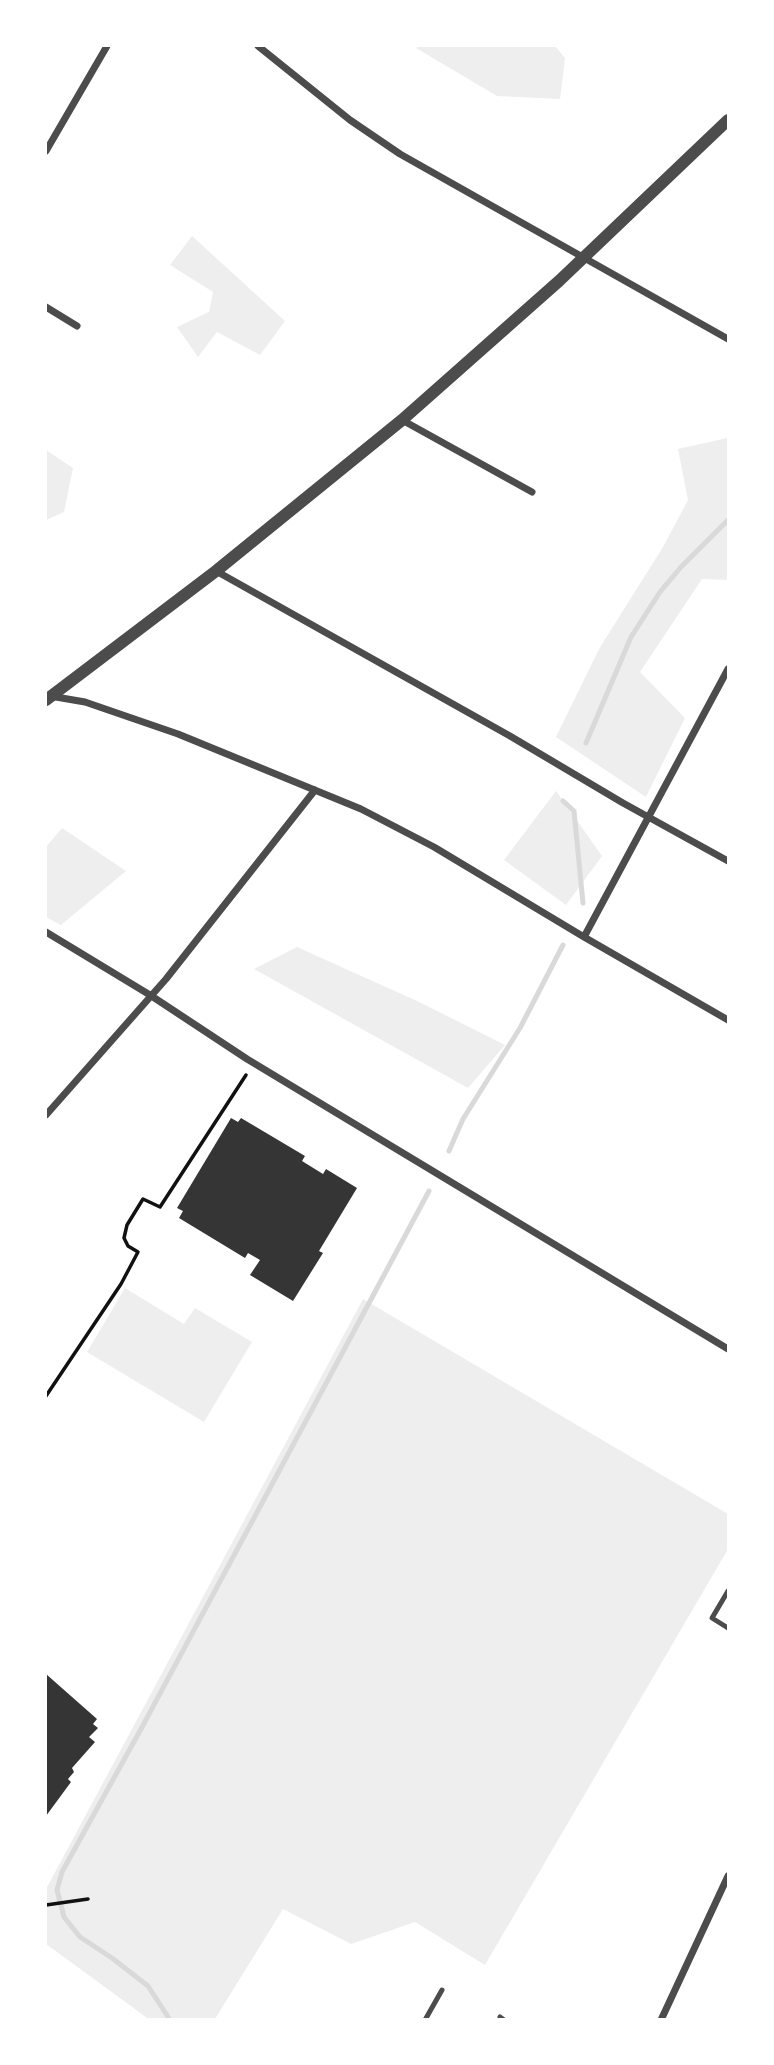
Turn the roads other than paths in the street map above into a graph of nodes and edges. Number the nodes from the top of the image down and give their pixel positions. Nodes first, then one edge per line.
1 (107, 46) edge
2 (258, 46) edge
3 (729, 120) edge
4 (46, 151) edge
5 (583, 257) junction
6 (46, 307) edge
7 (77, 326) dead end
8 (729, 338) edge
9 (402, 419) junction
10 (532, 492) dead end
11 (216, 571) junction
12 (729, 669) edge
13 (48, 697) edge
14 (315, 790) junction
15 (649, 817) junction
16 (729, 861) edge
17 (46, 932) edge
18 (584, 937) junction
19 (150, 995) junction
20 (729, 1020) edge
21 (46, 1115) edge
22 (729, 1349) edge
23 (729, 1591) edge
24 (729, 1628) edge
25 (729, 1876) edge
26 (442, 1990) dead end
27 (425, 2020) edge
28 (661, 2020) edge

1 - 4 street
2 - 5 street
3 - 5 street
5 - 8 street
5 - 9 street
6 - 7 street
9 - 10 street
9 - 11 street
11 - 13 street
11 - 15 street
12 - 15 street
13 - 14 street
14 - 18 street
14 - 19 street
15 - 16 street
15 - 18 street
17 - 19 street
18 - 20 street
19 - 21 street
19 - 22 street
23 - 24 lane
25 - 28 street
26 - 27 lane

